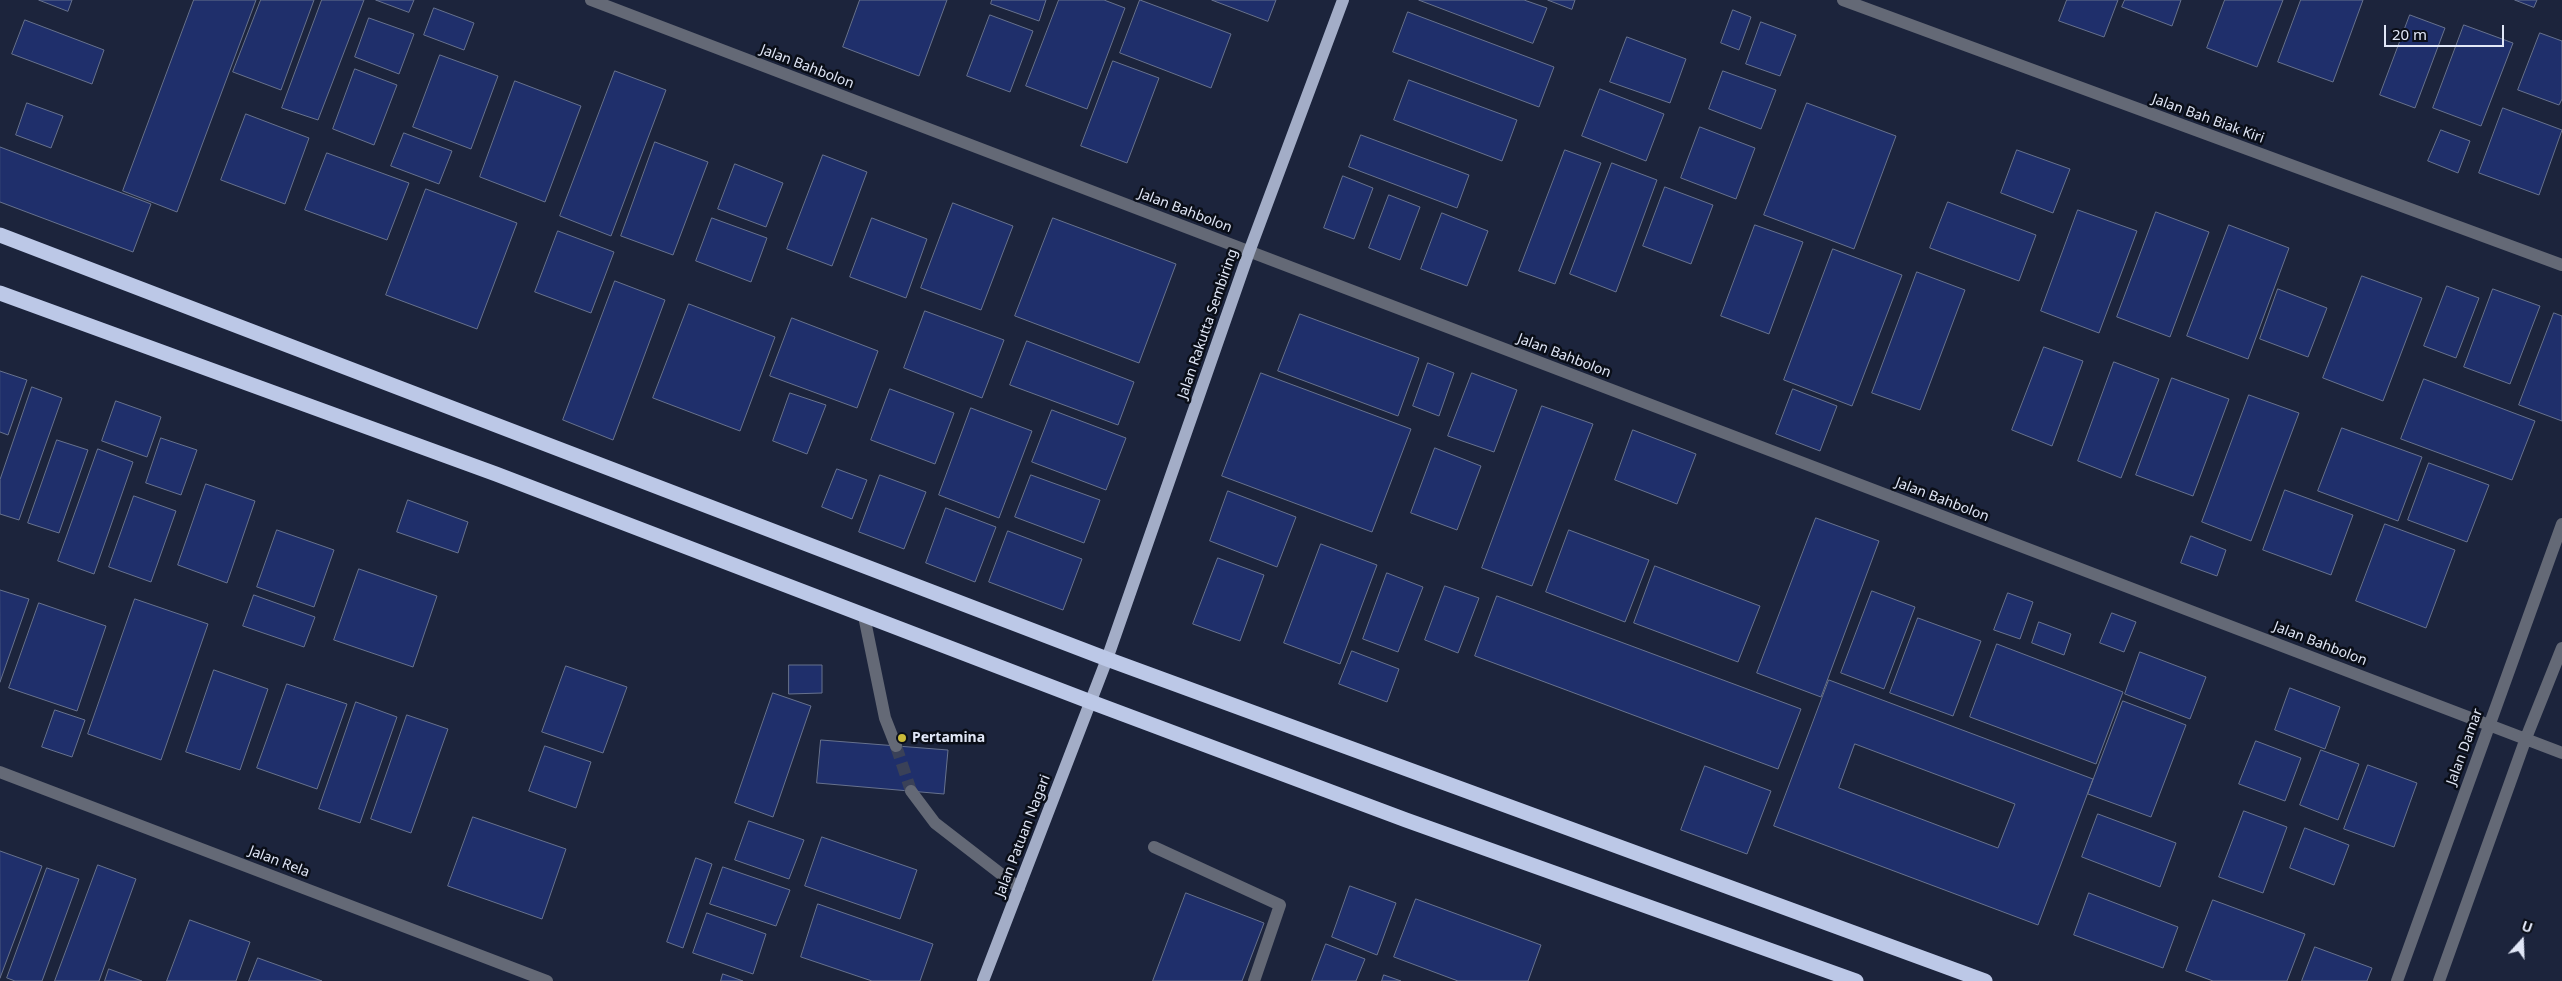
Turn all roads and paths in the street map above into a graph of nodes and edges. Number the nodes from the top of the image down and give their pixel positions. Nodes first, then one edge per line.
1 (591, 0) edge
2 (1343, 0) edge
3 (1843, 0) edge
4 (0, 234) edge
5 (1249, 252) junction
6 (2562, 265) edge
7 (0, 293) edge
8 (2562, 524) edge
9 (864, 616) junction
10 (2562, 648) edge
11 (1107, 659) junction
12 (1090, 702) junction
13 (2489, 725) junction
14 (2526, 738) junction
15 (896, 746) tunnel mouth
16 (2562, 753) edge
17 (0, 772) edge
18 (911, 791) tunnel mouth
19 (1154, 847) dead end
20 (1019, 888) junction
21 (547, 981) edge
22 (983, 981) edge
23 (1254, 981) edge
24 (1856, 981) edge
25 (1985, 981) edge
26 (2397, 981) edge
27 (2439, 981) edge

1 - 5 street, Jalan Bahbolon
2 - 5 main road, Jalan Rakutta Sembiring
3 - 6 street, Jalan Bah Biak Kiri
4 - 11 highway
5 - 11 main road, Jalan Rakutta Sembiring
5 - 13 street, Jalan Bahbolon
7 - 9 highway
8 - 13 street, Jalan Damar
9 - 12 highway
9 - 15 street
10 - 14 street
11 - 12 main road, Jalan Rakutta Sembiring
11 - 25 highway
12 - 20 main road, Jalan Patuan Nagari
12 - 24 highway
13 - 14 street, Jalan Bahbolon
13 - 26 street, Jalan Damar
14 - 16 street, Jalan Bahbolon
14 - 27 street
17 - 21 street, Jalan Rela
18 - 20 street
19 - 23 street
20 - 22 main road, Jalan Patuan Nagari

